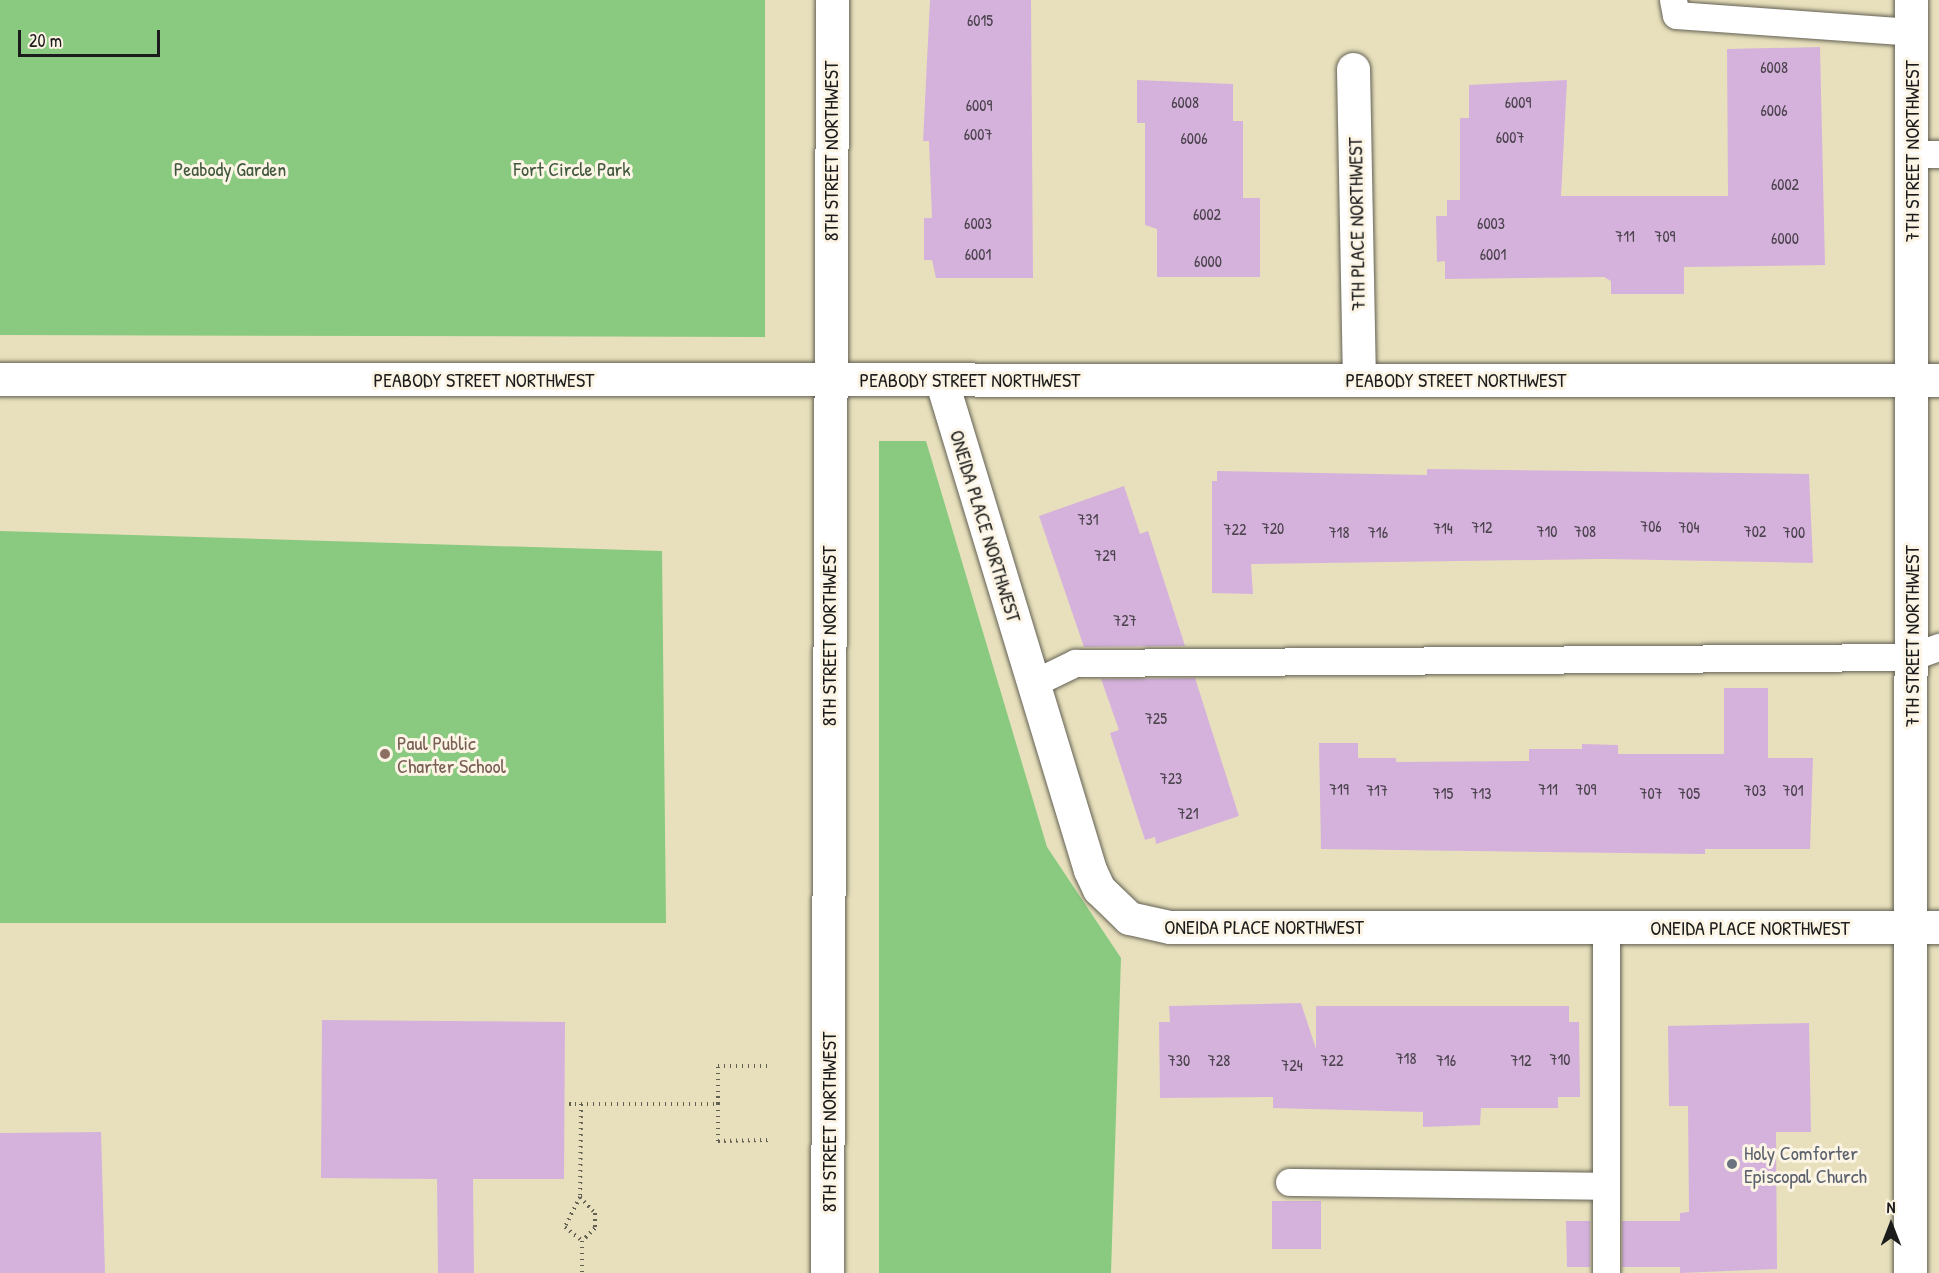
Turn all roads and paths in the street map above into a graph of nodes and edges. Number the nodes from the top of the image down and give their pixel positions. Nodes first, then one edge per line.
1 (832, 0) edge
2 (1673, 0) edge
3 (1911, 16) edge
4 (1353, 69) dead end
5 (1925, 154) edge
6 (0, 379) edge
7 (827, 379) junction
8 (941, 379) junction
9 (1359, 379) junction
10 (1925, 380) edge
11 (1925, 652) edge
12 (1034, 683) junction
13 (1606, 927) junction
14 (1925, 927) edge
15 (770, 1066) dead end
16 (568, 1104) dead end
17 (582, 1104) junction
18 (718, 1104) junction
19 (770, 1140) dead end
20 (1289, 1182) dead end
21 (1606, 1186) junction
22 (580, 1197) junction
23 (582, 1241) junction
24 (582, 1273) edge
25 (827, 1273) edge
26 (1606, 1273) edge
27 (1911, 1273) edge

1 - 7 street, 8TH STREET NORTHWEST
2 - 3 lane
3 - 5 street, 7TH STREET NORTHWEST
4 - 9 street, 7TH PLACE NORTHWEST
5 - 10 street, 7TH STREET NORTHWEST
6 - 7 street, PEABODY STREET NORTHWEST
7 - 8 street, PEABODY STREET NORTHWEST
7 - 25 street, 8TH STREET NORTHWEST
8 - 9 street, PEABODY STREET NORTHWEST
8 - 12 street, ONEIDA PLACE NORTHWEST
9 - 10 street, PEABODY STREET NORTHWEST
10 - 11 street, 7TH STREET NORTHWEST
11 - 12 lane
11 - 14 street, 7TH STREET NORTHWEST
12 - 13 street, ONEIDA PLACE NORTHWEST
13 - 14 street, ONEIDA PLACE NORTHWEST
13 - 21 lane
14 - 27 street, 7TH STREET NORTHWEST
15 - 18 path
16 - 17 path
17 - 18 path
17 - 22 path
18 - 19 path
20 - 21 lane
21 - 26 lane
22 - 23 path
22 - 23 path
23 - 24 path

